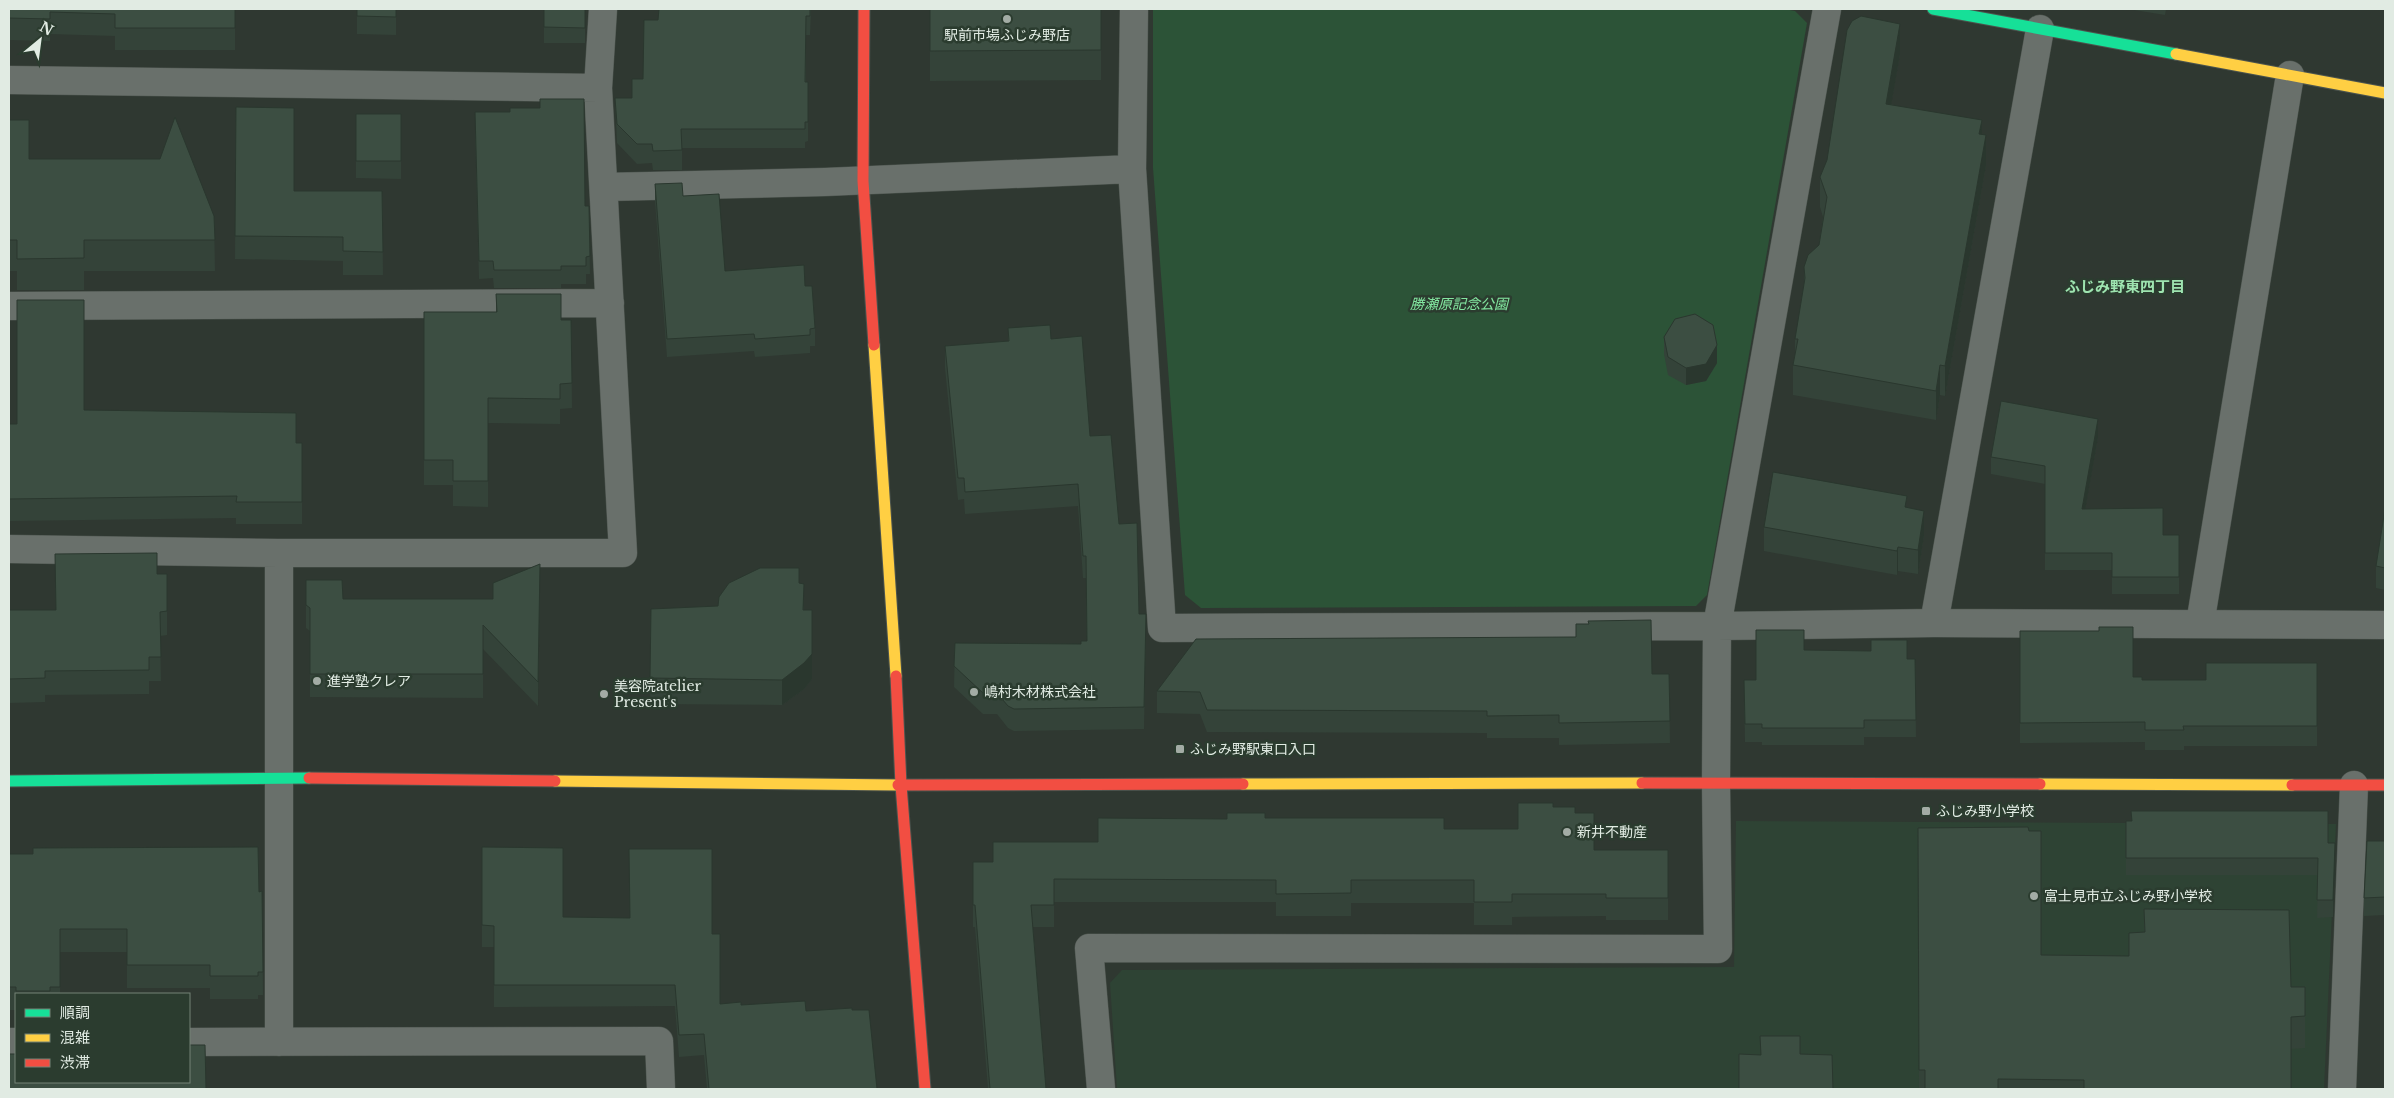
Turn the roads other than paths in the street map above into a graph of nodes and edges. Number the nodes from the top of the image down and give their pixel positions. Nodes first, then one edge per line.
1 (603, 9) edge
2 (864, 9) edge
3 (1134, 9) edge
4 (1827, 9) edge
5 (1933, 9) edge
6 (2040, 28) junction
7 (2290, 75) junction
8 (9, 80) edge
9 (598, 88) junction
10 (2385, 93) edge
11 (1132, 169) junction
12 (863, 181) junction
13 (604, 187) junction
14 (610, 303) junction
15 (9, 306) edge
16 (9, 549) edge
17 (279, 553) junction
18 (1934, 622) junction
19 (2200, 624) junction
20 (2385, 625) edge
21 (1718, 626) junction
22 (279, 778) junction
23 (9, 781) edge
24 (1716, 783) junction
25 (901, 785) junction
26 (2354, 785) junction
27 (2385, 785) edge
28 (190, 1042) edge
29 (279, 1042) junction
30 (661, 1089) edge
31 (925, 1089) edge
32 (1101, 1089) edge
33 (2342, 1089) edge

1 - 9 street
2 - 12 street
3 - 11 street
4 - 21 street
5 - 6 street
6 - 7 street
6 - 18 street
7 - 10 street
7 - 19 street
8 - 9 street
9 - 13 street
11 - 12 street
11 - 21 street
12 - 13 street
12 - 25 street
13 - 14 street
14 - 15 street
14 - 17 street
16 - 17 street
17 - 22 street
18 - 19 street
18 - 21 street
19 - 20 street
21 - 24 street
22 - 23 street
22 - 25 street
22 - 29 street
24 - 25 street
24 - 26 street
24 - 32 street
25 - 31 street
26 - 27 street
26 - 33 street
28 - 29 street
29 - 30 street

